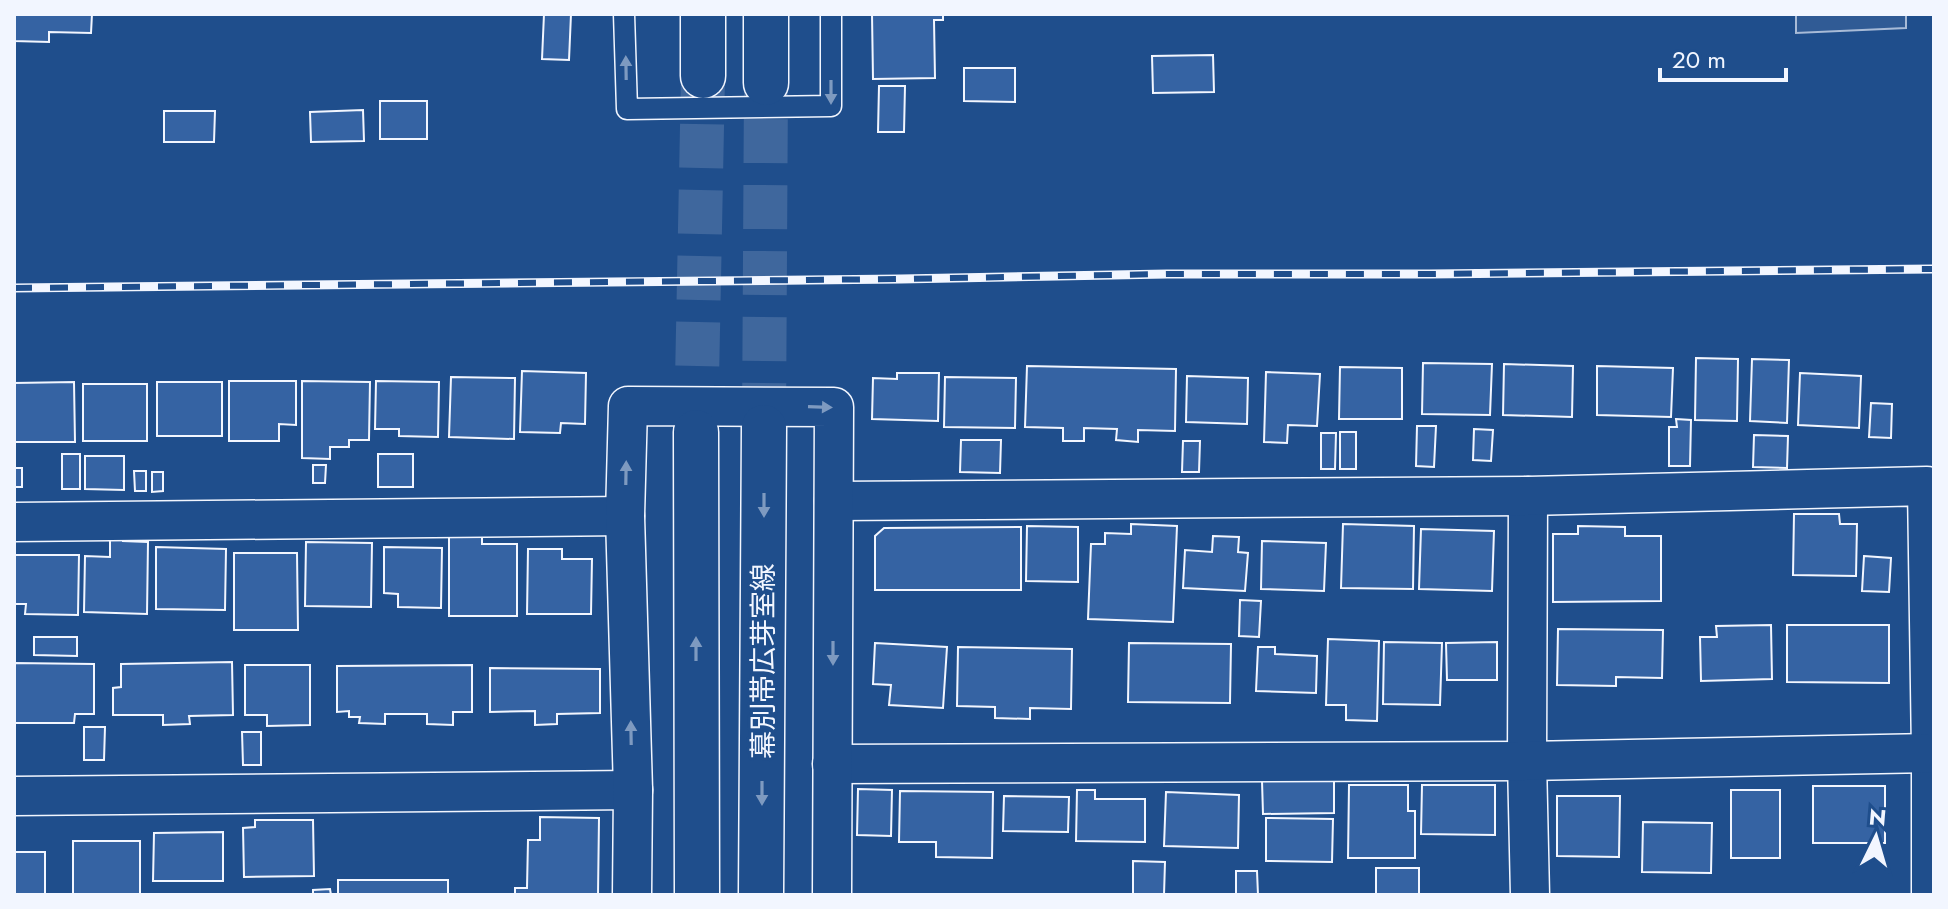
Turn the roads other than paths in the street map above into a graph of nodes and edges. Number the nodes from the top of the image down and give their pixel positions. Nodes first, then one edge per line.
1 (624, 14) edge
2 (703, 14) edge
3 (766, 14) edge
4 (831, 14) edge
5 (703, 76) tunnel mouth
6 (766, 83) tunnel mouth
7 (764, 427) tunnel mouth
8 (696, 432) tunnel mouth
9 (1528, 496) junction
10 (834, 501) junction
11 (625, 516) junction
12 (14, 522) edge
13 (1931, 753) junction
14 (1527, 761) junction
15 (832, 764) junction
16 (633, 790) junction
17 (14, 796) edge
18 (632, 895) edge
19 (697, 895) edge
20 (761, 895) edge
21 (832, 895) edge
22 (1530, 895) edge
23 (1931, 895) edge

4 -> 1 lane
2 - 5 main road
3 - 6 main road
7 -> 20 main road, 幕別帯広芽室線
19 -> 8 main road
9 - 10 street
9 - 13 street
9 - 14 street
11 -> 10 street
10 -> 15 street
11 - 12 street
16 -> 11 street
13 - 14 street
13 - 23 street
14 - 15 street
14 - 22 street
15 - 21 street
16 - 17 street
16 - 18 street

